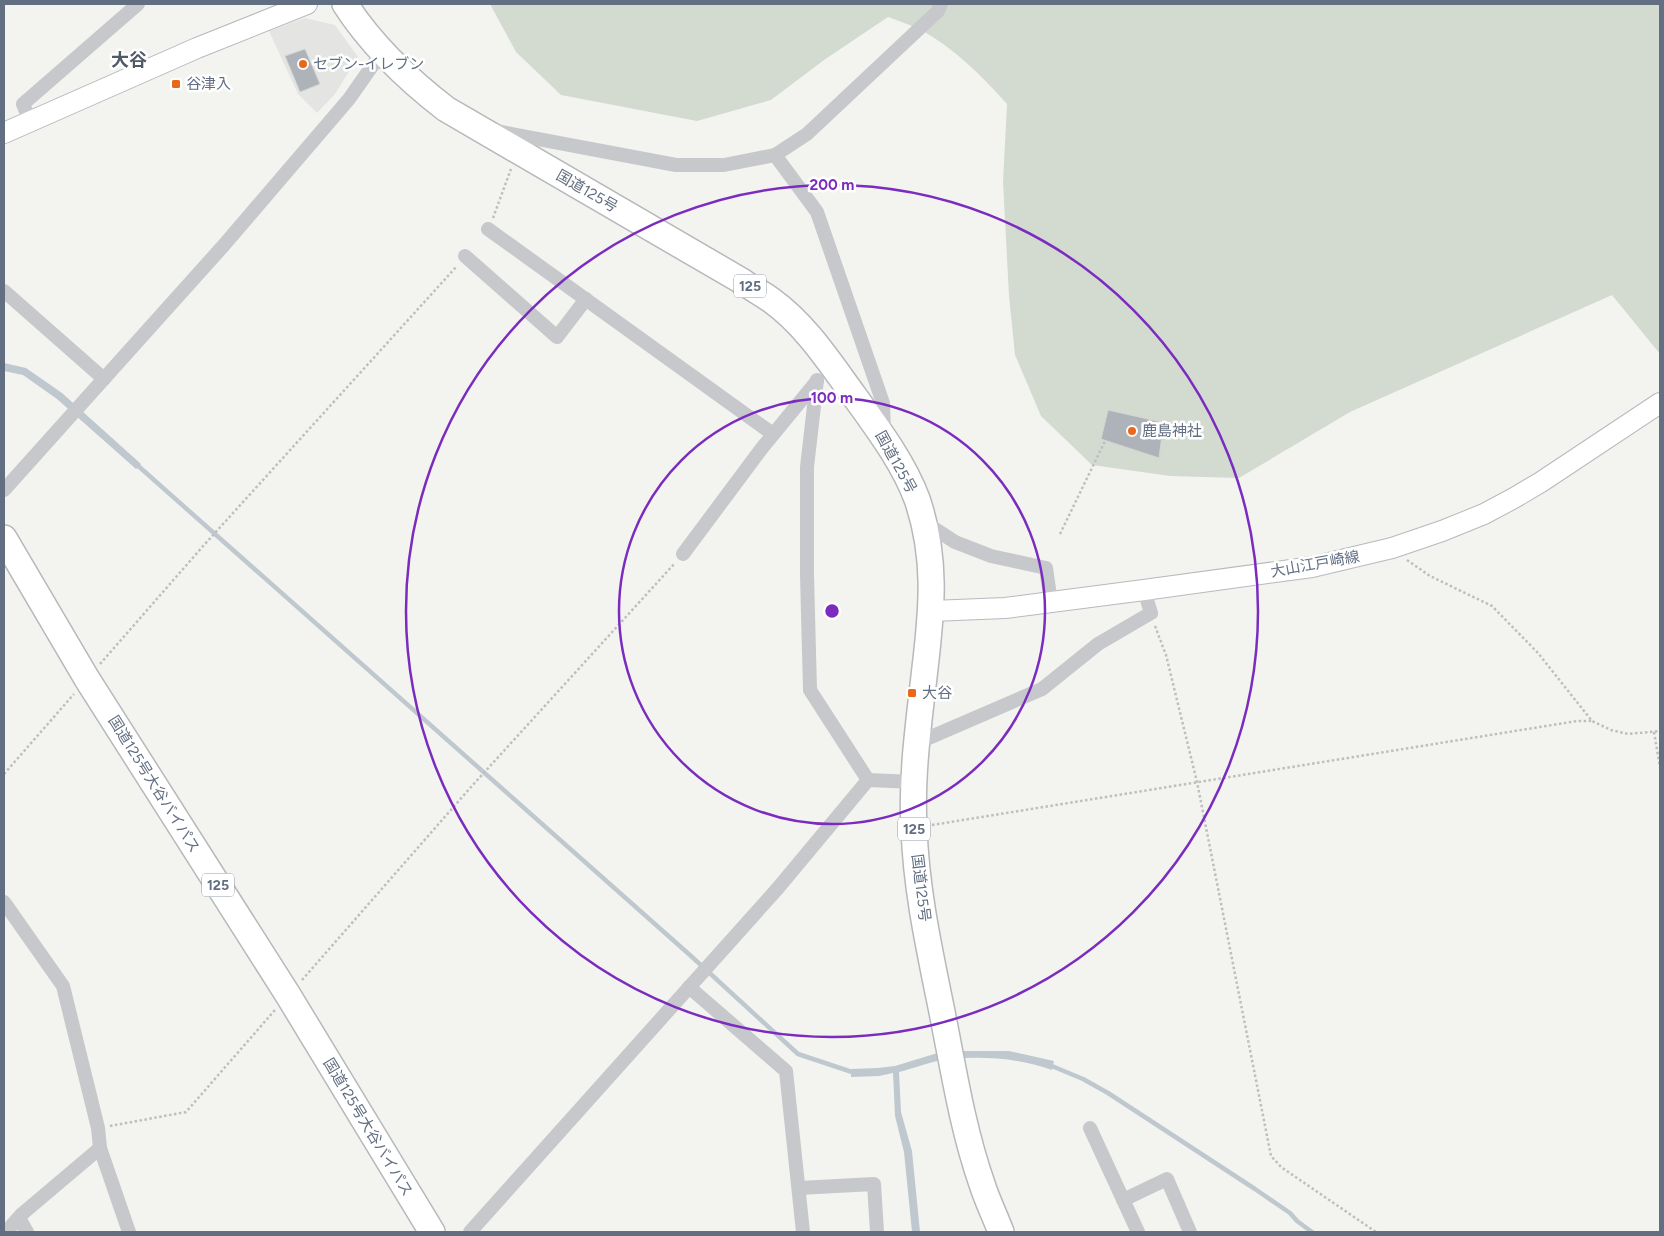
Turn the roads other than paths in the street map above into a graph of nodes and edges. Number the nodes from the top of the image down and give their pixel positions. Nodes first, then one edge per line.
1 (138, 4) edge
2 (307, 4) edge
3 (345, 4) edge
4 (941, 4) edge
5 (382, 52) junction
6 (30, 121) junction
7 (483, 131) junction
8 (4, 133) edge
9 (775, 155) junction
10 (488, 229) road end
11 (465, 256) road end
12 (4, 291) edge
13 (586, 299) junction
14 (824, 372) junction
15 (104, 379) junction
16 (1660, 403) edge
17 (774, 434) junction
18 (884, 439) junction
19 (4, 490) edge
20 (923, 522) junction
21 (4, 538) edge
22 (683, 554) road end
23 (1144, 590) junction
24 (1051, 603) junction
25 (932, 612) junction
26 (917, 743) junction
27 (868, 780) junction
28 (914, 782) junction
29 (4, 902) edge
30 (691, 984) junction
31 (1090, 1128) dead end
32 (100, 1148) junction
33 (799, 1188) junction
34 (1124, 1200) junction
35 (19, 1218) junction
36 (6, 1232) edge
37 (27, 1232) edge
38 (129, 1232) edge
39 (432, 1232) edge
40 (470, 1232) edge
41 (803, 1232) edge
42 (877, 1232) edge
43 (1001, 1232) edge
44 (1138, 1232) edge
45 (1190, 1232) edge

1 - 6 street
2 - 6 main road
3 - 5 highway, 国道125号 / 125
4 - 9 street
5 - 7 highway, 国道125号 / 125
5 - 15 street
6 - 8 main road
7 - 9 street
7 - 14 highway, 国道125号 / 125
9 - 18 street
10 - 13 street
11 - 13 street
12 - 15 street
13 - 17 street
14 - 17 street
14 - 18 highway, 国道125号 / 125
14 - 27 street
15 - 19 street
16 - 23 main road, 大山江戸崎線
17 - 22 street
18 - 20 highway, 国道125号 / 125
20 - 24 street
20 - 25 highway, 国道125号 / 125
21 - 39 highway, 国道125号大谷バイパス / 125
23 - 24 main road, 大山江戸崎線
23 - 26 street
24 - 25 main road, 大山江戸崎線
25 - 26 highway, 国道125号 / 125
26 - 28 highway, 国道125号 / 125
27 - 28 street
27 - 30 street
28 - 43 highway, 国道125号 / 125
29 - 32 street
30 - 33 street
30 - 40 street
31 - 34 street
32 - 35 street
32 - 38 street
33 - 41 street
33 - 42 street
34 - 44 street
34 - 45 street
35 - 36 street
35 - 37 street

